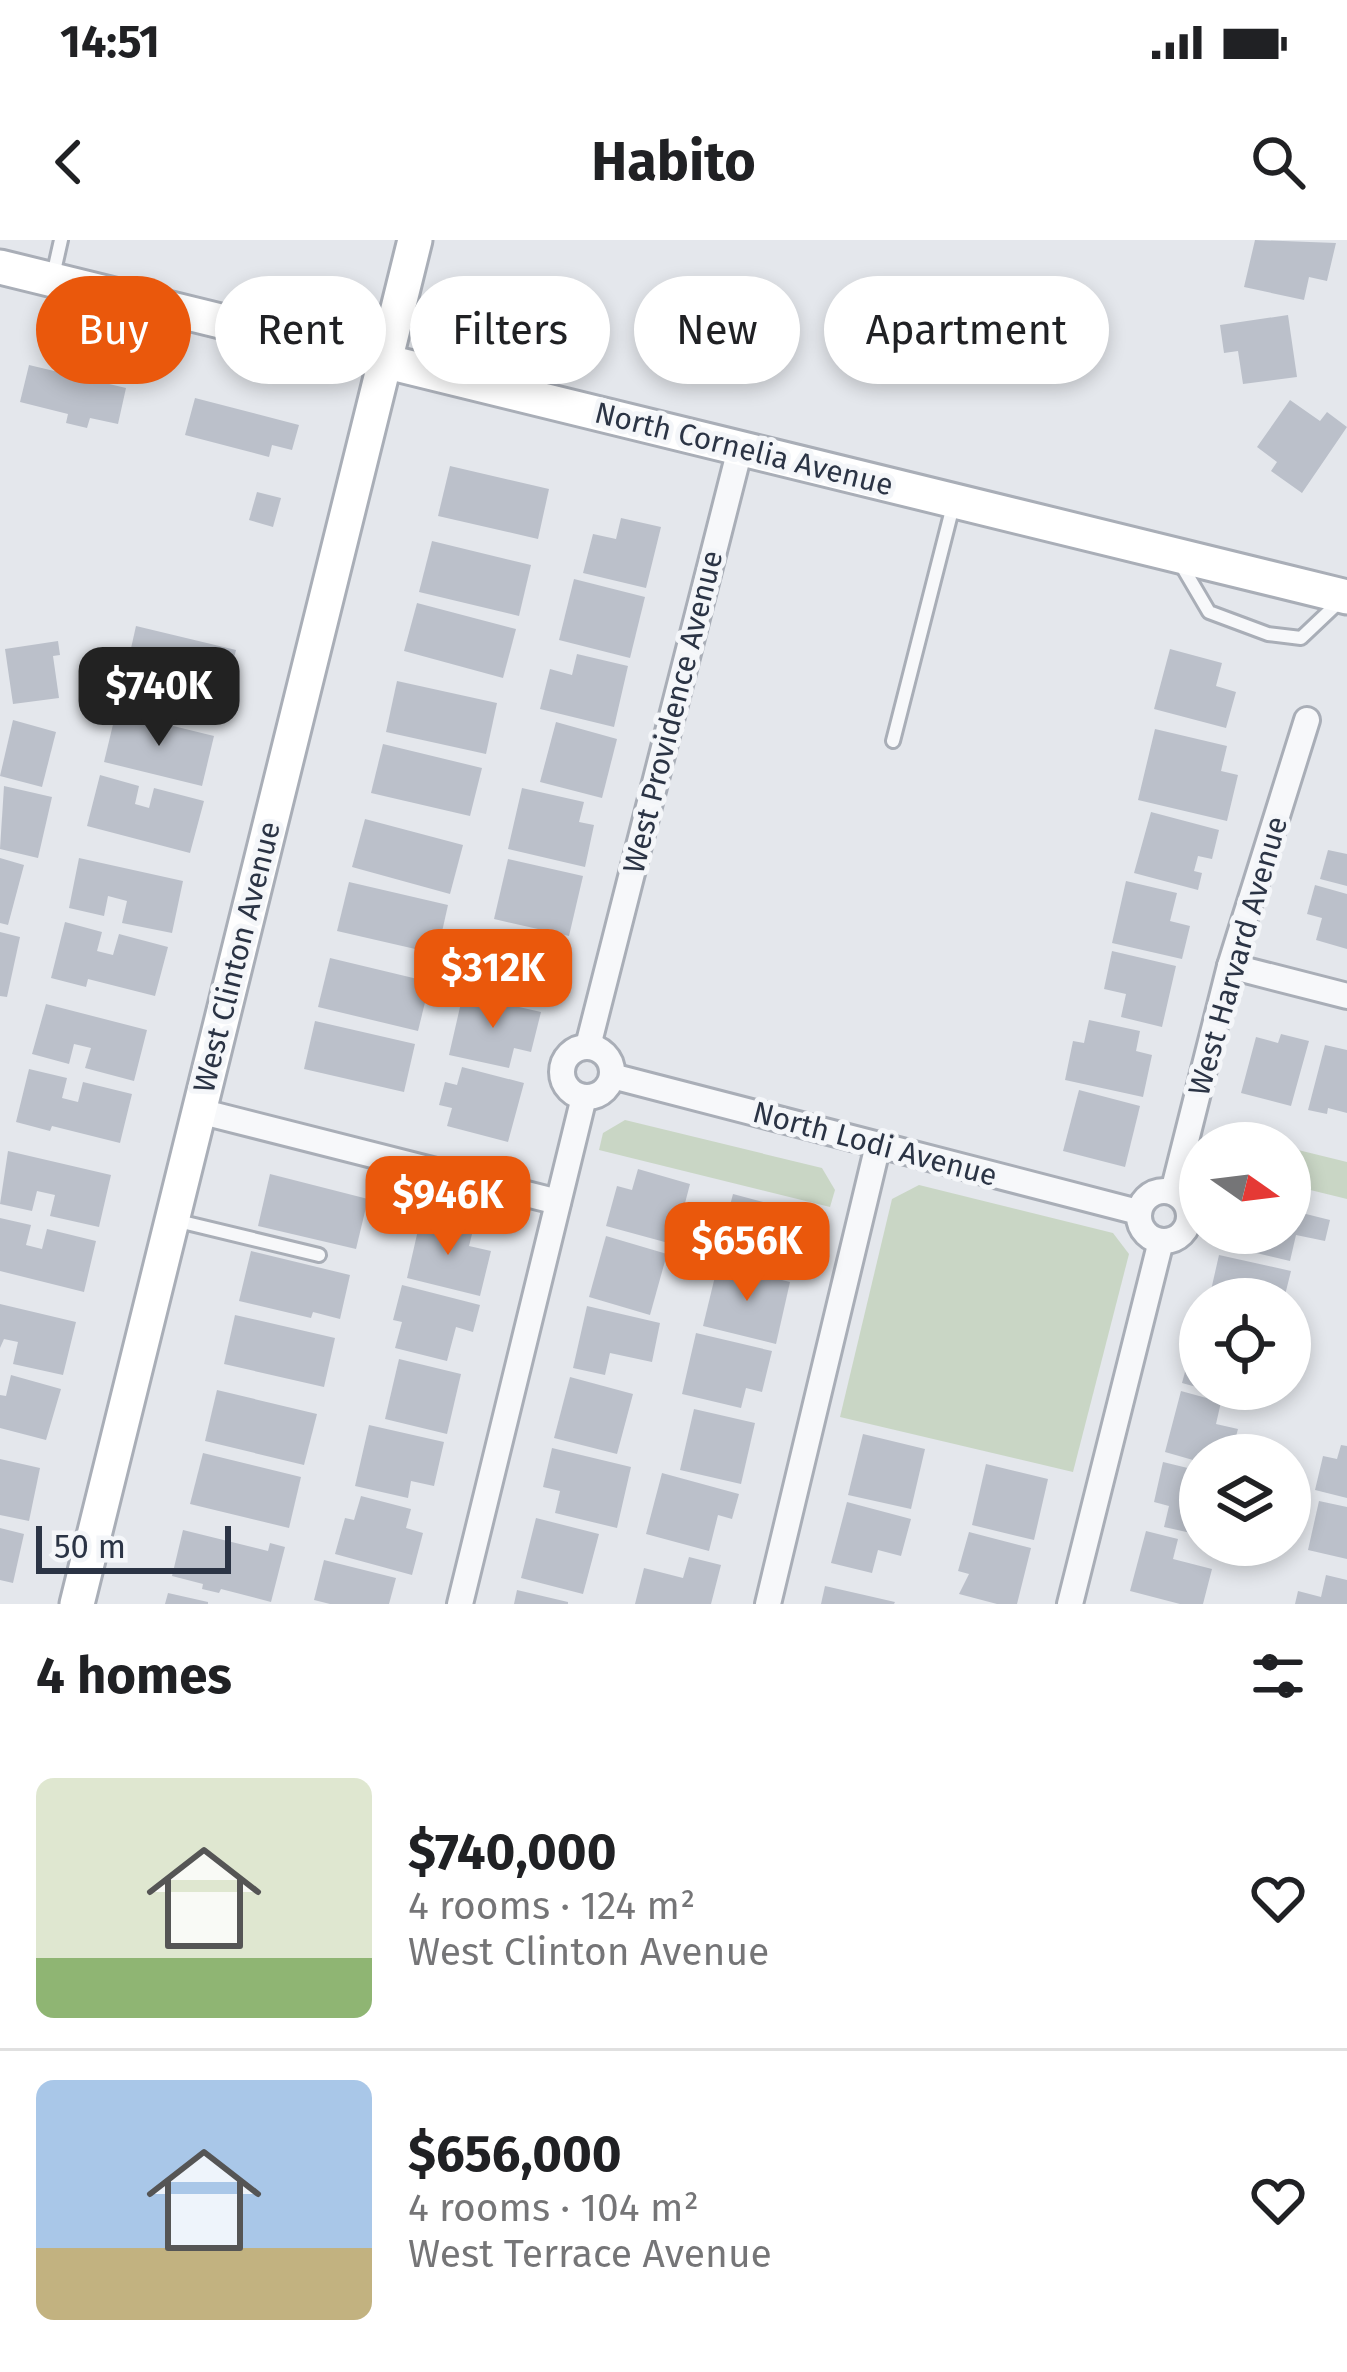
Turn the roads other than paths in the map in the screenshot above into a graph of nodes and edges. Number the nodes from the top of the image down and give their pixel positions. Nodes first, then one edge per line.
1 (61, 240) edge
2 (415, 240) edge
3 (0, 268) edge
4 (36, 276) edge
5 (53, 276) edge
6 (386, 358) edge
7 (386, 362) edge
8 (380, 384) edge
9 (740, 448) junction
10 (954, 501) junction
11 (1175, 555) junction
12 (1346, 597) edge
13 (1307, 720) dead end
14 (893, 741) dead end
15 (1230, 967) junction
16 (1347, 996) edge
17 (588, 1046) junction
18 (612, 1076) junction
19 (584, 1097) junction
20 (199, 1111) junction
21 (878, 1144) junction
22 (1173, 1192) junction
23 (558, 1202) junction
24 (1138, 1212) junction
25 (172, 1220) junction
26 (1160, 1241) junction
27 (319, 1255) dead end
28 (77, 1604) edge
29 (460, 1604) edge
30 (768, 1604) edge
31 (1070, 1604) edge

1 - 5 lane
2 - 6 main road, West Clinton Avenue
3 - 4 main road, North Cornelia Avenue
7 - 9 main road, North Cornelia Avenue
8 - 20 main road, West Clinton Avenue
9 - 10 main road, North Cornelia Avenue
9 - 17 street, West Providence Avenue
10 - 11 main road, North Cornelia Avenue
10 - 14 lane
11 - 12 main road, North Cornelia Avenue
11 - 12 lane
13 - 15 street, West Harvard Avenue
15 - 16 street
15 - 22 street, West Harvard Avenue
17 - 18 street
17 - 19 street
18 - 19 street
18 - 21 street, North Lodi Avenue
19 - 23 street
20 - 23 street
20 - 25 main road, West Clinton Avenue
21 - 24 street, North Lodi Avenue
21 - 30 street
22 - 24 street
22 - 26 street
23 - 29 street
24 - 26 street
25 - 27 lane
25 - 28 main road, West Clinton Avenue
26 - 31 street

